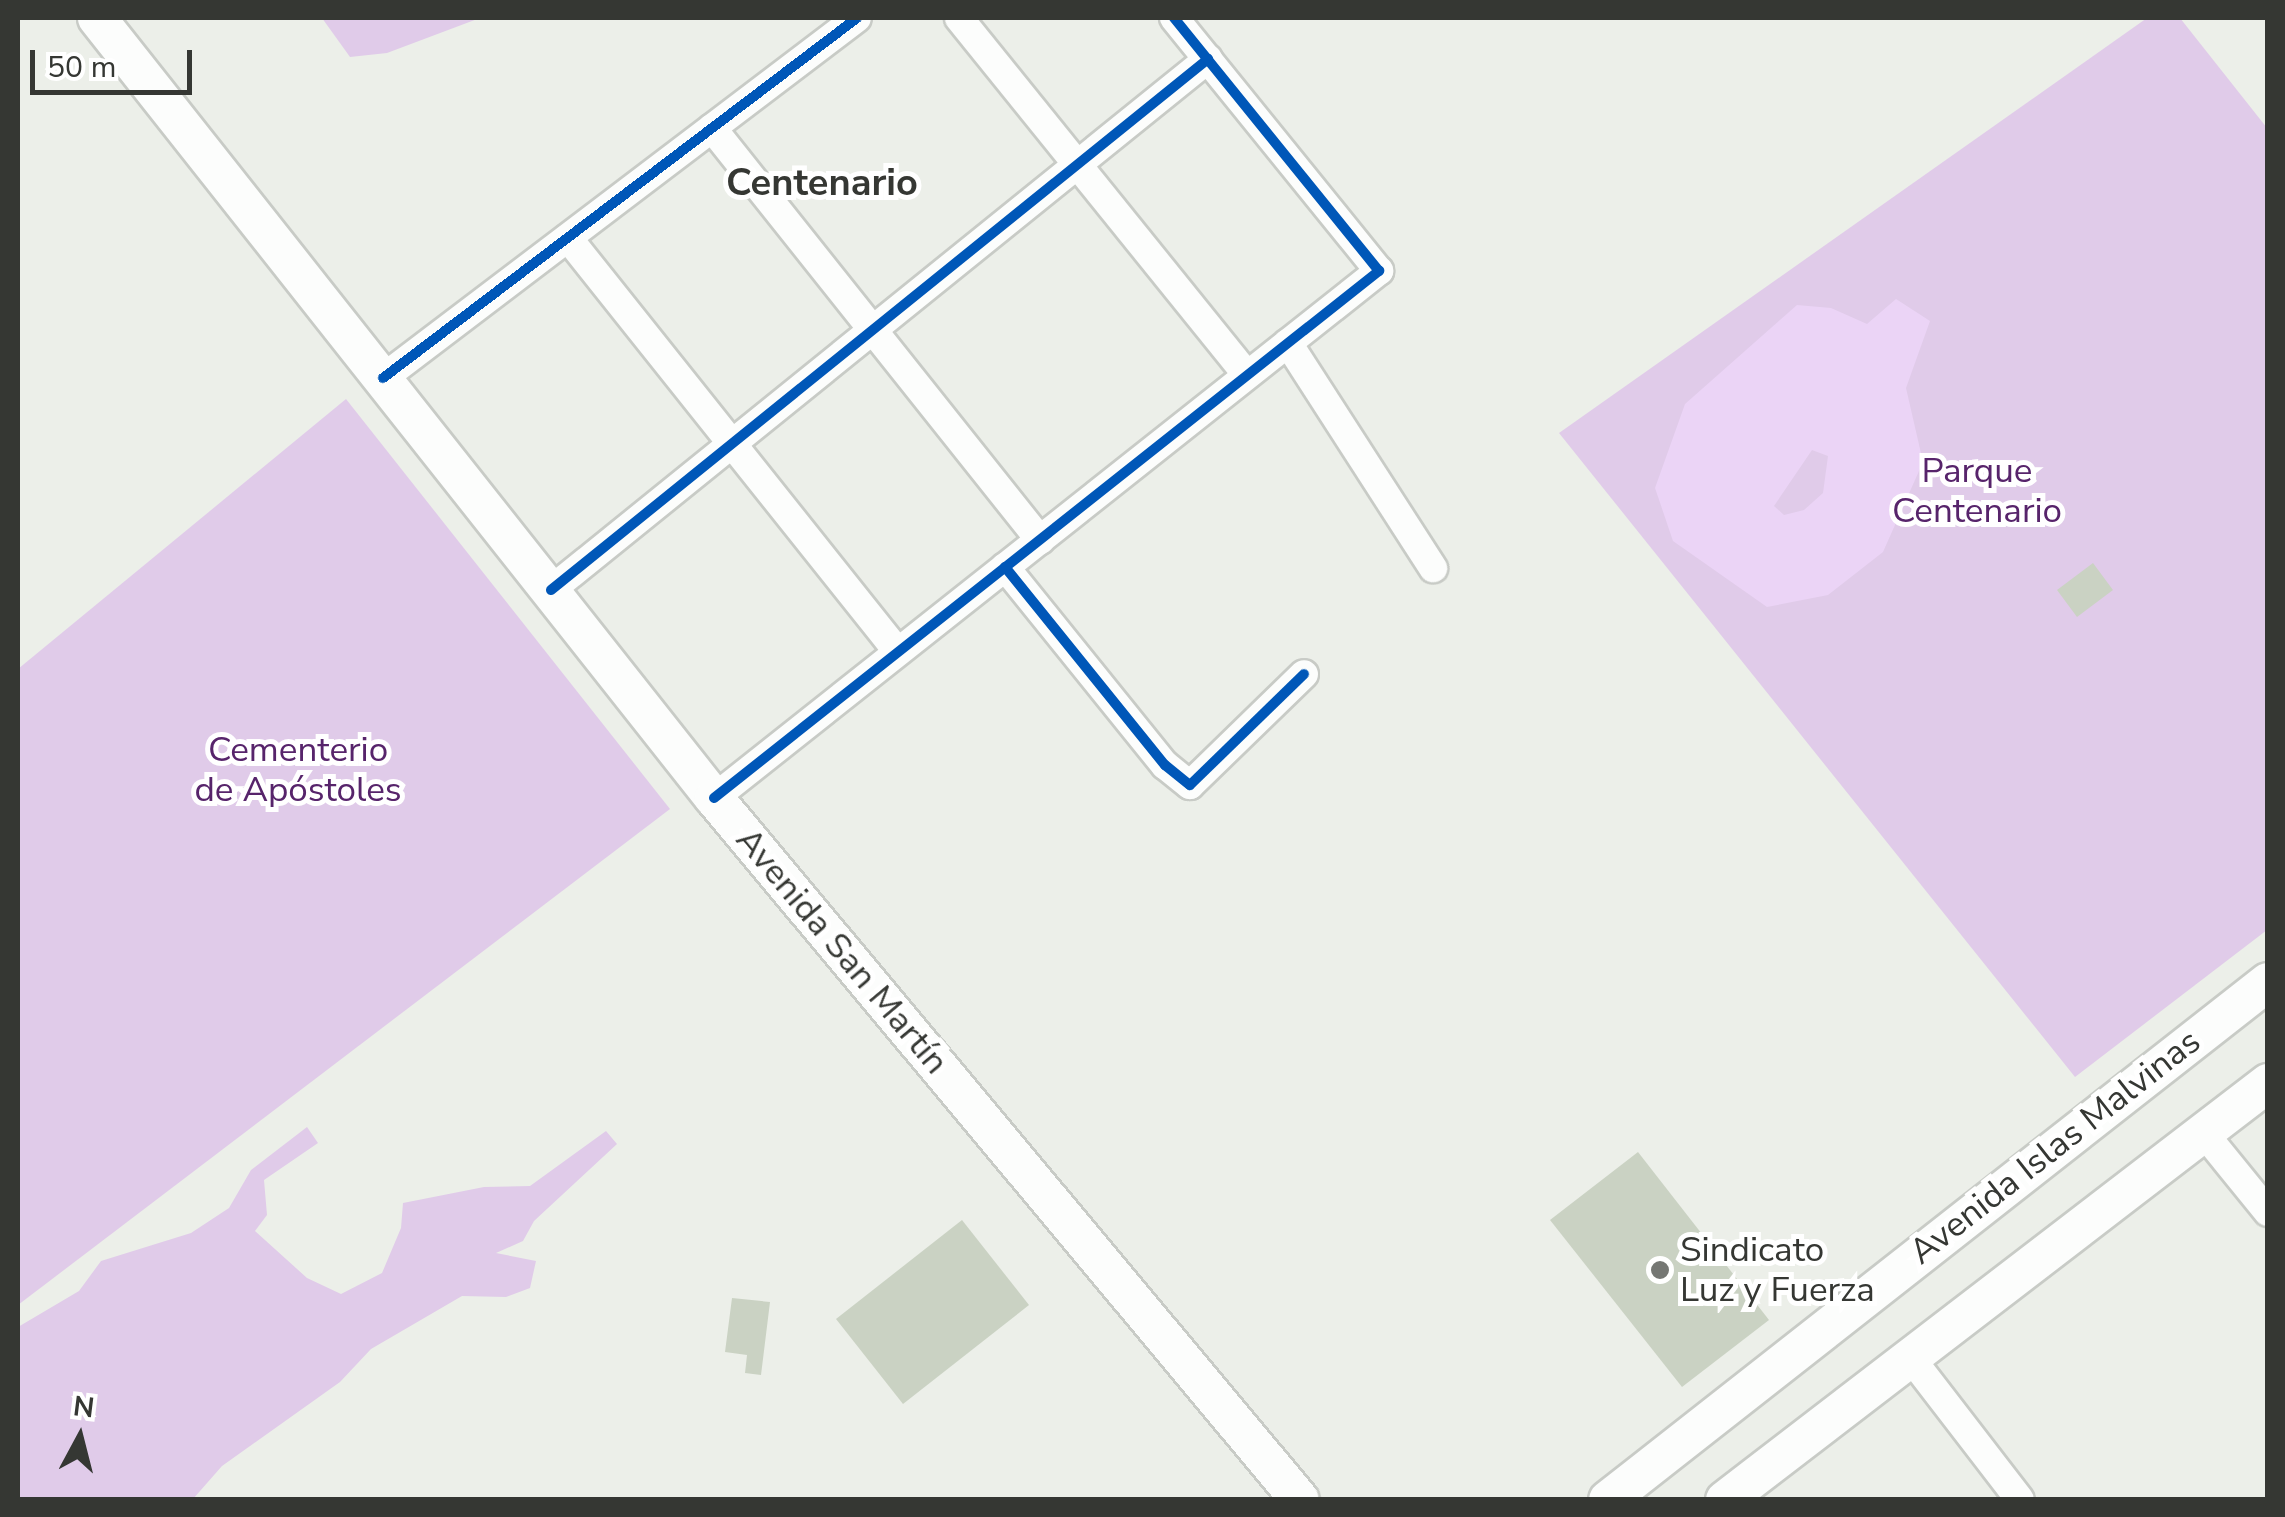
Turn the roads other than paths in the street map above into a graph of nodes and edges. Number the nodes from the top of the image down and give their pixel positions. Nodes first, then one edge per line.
1 (97, 18) edge
2 (857, 18) edge
3 (960, 18) edge
4 (1174, 18) edge
5 (1208, 59) junction
6 (712, 128) junction
7 (1076, 166) junction
8 (568, 238) junction
9 (874, 334) junction
10 (1288, 343) junction
11 (1245, 373) junction
12 (383, 378) junction
13 (732, 447) junction
14 (1040, 540) junction
15 (1006, 567) junction
16 (1433, 568) dead end
17 (551, 590) junction
18 (898, 652) junction
19 (1304, 674) dead end
20 (714, 798) junction
21 (2268, 982) edge
22 (2268, 1083) edge
23 (2203, 1132) junction
24 (2268, 1212) edge
25 (1910, 1357) junction
26 (1300, 1500) edge
27 (1608, 1500) edge
28 (1725, 1500) edge
29 (2020, 1500) edge

1 - 12 main road, Avenida San Martín
2 - 6 street
3 - 7 street
4 - 5 street
5 - 7 street
5 - 10 street
6 - 8 street
6 - 9 street
7 - 9 street
7 - 11 street
8 - 12 street
8 - 13 street
9 - 13 street
9 - 14 street
10 - 11 street
10 - 16 street
11 - 14 street
12 - 17 main road, Avenida San Martín
13 - 17 street
13 - 18 street
14 - 15 street
15 - 18 street
15 - 19 street
17 - 20 main road, Avenida San Martín
18 - 20 street
20 - 26 main road, Avenida San Martín
21 - 27 main road, Avenida Islas Malvinas
22 - 23 main road
23 - 24 street
23 - 25 main road
25 - 28 main road
25 - 29 street

